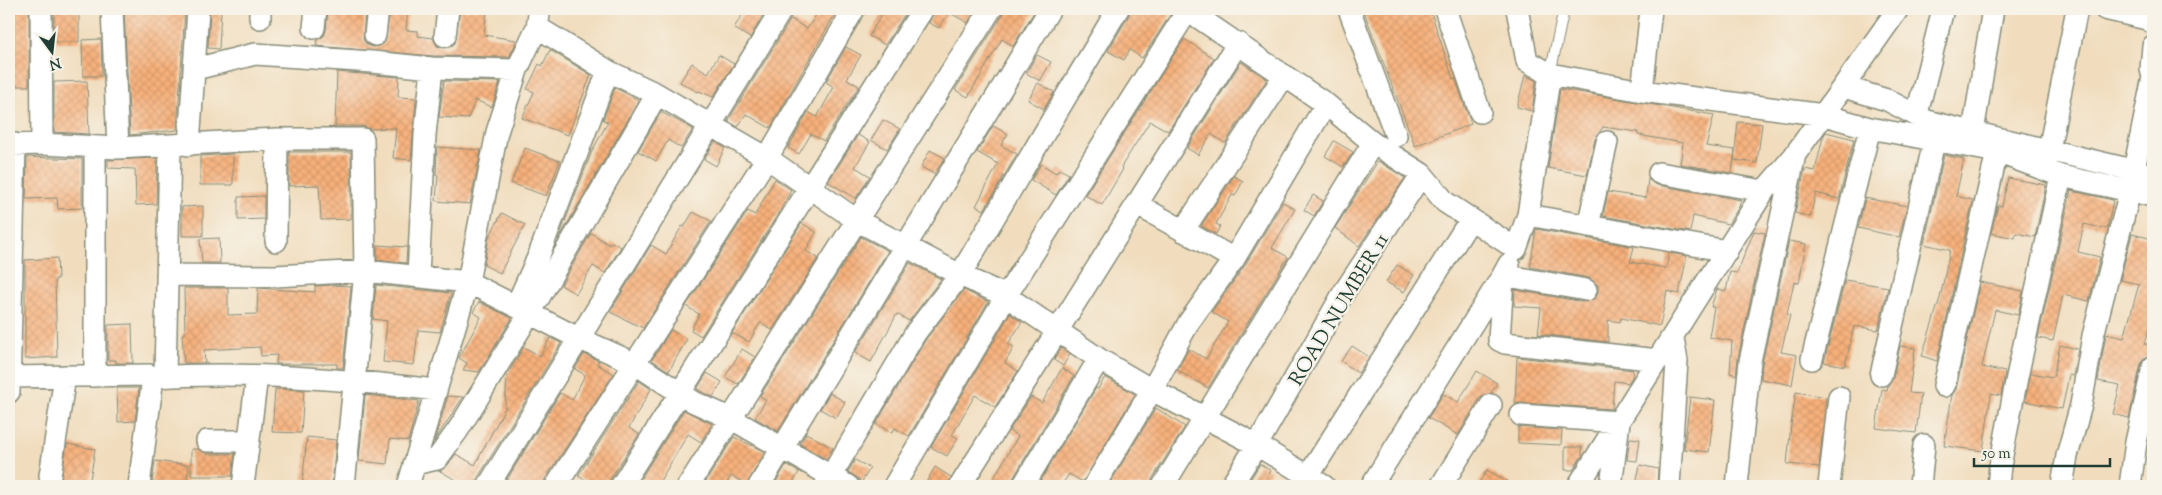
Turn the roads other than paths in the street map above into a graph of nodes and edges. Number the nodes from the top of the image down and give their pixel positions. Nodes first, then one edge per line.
1 (41, 9) edge
2 (112, 9) edge
3 (198, 9) edge
4 (378, 9) edge
5 (448, 9) edge
6 (782, 9) edge
7 (854, 9) edge
8 (923, 9) edge
9 (991, 9) edge
10 (1050, 9) edge
11 (1118, 9) edge
12 (1187, 9) edge
13 (1349, 9) edge
14 (1445, 9) edge
15 (1517, 9) edge
16 (1564, 9) edge
17 (1651, 9) edge
18 (1898, 9) edge
19 (1943, 9) edge
20 (1993, 9) edge
21 (2076, 9) edge
22 (2105, 9) edge
23 (538, 18) edge
24 (2153, 23) edge
25 (375, 35) dead end
26 (445, 36) dead end
27 (1238, 43) junction
28 (2153, 46) edge
29 (432, 68) junction
30 (195, 69) junction
31 (516, 70) junction
32 (608, 71) junction
33 (1550, 74) junction
34 (1284, 76) junction
35 (1844, 87) junction
36 (1642, 91) junction
37 (657, 94) junction
38 (1326, 104) junction
39 (1480, 112) dead end
40 (1917, 114) junction
41 (1824, 115) junction
42 (710, 124) junction
43 (1870, 128) junction
44 (1972, 132) junction
45 (1396, 136) dead end
46 (277, 139) junction
47 (1607, 142) dead end
48 (1934, 142) junction
49 (1373, 143) junction
50 (12, 144) edge
51 (42, 144) junction
52 (180, 146) junction
53 (95, 147) junction
54 (118, 148) junction
55 (2049, 150) junction
56 (1997, 152) junction
57 (1794, 156) junction
58 (767, 158) junction
59 (1659, 173) dead end
60 (1422, 174) junction
61 (2061, 176) junction
62 (2139, 179) edge
63 (812, 188) junction
64 (1764, 191) junction
65 (2153, 196) edge
66 (1136, 204) junction
67 (1528, 215) junction
68 (1470, 220) junction
69 (858, 221) junction
70 (1588, 226) junction
71 (1183, 231) junction
72 (276, 242) dead end
73 (905, 246) junction
74 (1516, 249) junction
75 (1728, 250) junction
76 (1234, 259) junction
77 (365, 271) junction
78 (167, 275) junction
79 (960, 275) junction
80 (1503, 275) junction
81 (418, 276) junction
82 (468, 282) junction
83 (1586, 290) dead end
84 (1006, 296) junction
85 (523, 310) junction
86 (1056, 331) junction
87 (578, 338) junction
88 (1673, 338) junction
89 (1099, 359) junction
90 (1812, 359) dead end
91 (1658, 360) junction
92 (634, 363) junction
93 (2153, 366) edge
94 (1881, 375) dead end
95 (65, 376) junction
96 (95, 376) junction
97 (257, 376) junction
98 (159, 377) junction
99 (355, 381) junction
100 (9, 382) edge
101 (1944, 386) dead end
102 (436, 390) junction
103 (1152, 390) junction
104 (679, 392) junction
105 (1838, 397) dead end
106 (1491, 405) dead end
107 (1521, 416) dead end
108 (1206, 417) junction
109 (732, 419) junction
110 (1619, 422) junction
111 (207, 441) dead end
112 (249, 441) junction
113 (1257, 445) junction
114 (1924, 445) dead end
115 (783, 448) junction
116 (414, 464) junction
117 (50, 476) dead end
118 (835, 483) edge
119 (1312, 483) edge
120 (139, 486) edge
121 (243, 486) edge
122 (344, 486) edge
123 (408, 486) edge
124 (488, 486) edge
125 (556, 486) edge
126 (621, 486) edge
127 (688, 486) edge
128 (759, 486) edge
129 (894, 486) edge
130 (960, 486) edge
131 (1023, 486) edge
132 (1094, 486) edge
133 (1163, 486) edge
134 (1231, 486) edge
135 (1371, 486) edge
136 (1441, 486) edge
137 (1578, 486) edge
138 (1611, 486) edge
139 (1668, 486) edge
140 (1737, 486) edge
141 (1829, 486) edge
142 (1920, 486) edge
143 (1998, 486) edge
144 (2062, 486) edge
145 (2130, 486) edge

1 - 51 street
2 - 54 street
3 - 30 street
4 - 25 street
5 - 26 street
6 - 42 street
7 - 58 street
8 - 63 street
9 - 69 street
10 - 73 street
11 - 79 street
12 - 27 street
12 - 84 street
13 - 45 street
14 - 39 street
15 - 33 street
16 - 33 lane
17 - 36 street
18 - 35 street
19 - 40 street
20 - 44 street
21 - 55 street
22 - 24 street
23 - 31 street
23 - 32 street
27 - 34 street
27 - 66 street
28 - 62 street
29 - 30 street
29 - 31 street
29 - 81 street
30 - 52 street
31 - 82 street
32 - 37 street
32 - 85 street
33 - 36 street
33 - 67 street
34 - 38 street
34 - 71 street
35 - 40 street
35 - 41 street
36 - 41 street
37 - 42 street
37 - 85 street
38 - 49 street
38 - 76 street
40 - 44 street
41 - 43 street
41 - 57 street
42 - 58 street
42 - 87 street
43 - 48 street
43 - 90 street
44 - 55 street
46 - 52 street
46 - 72 street
46 - 77 street
47 - 70 street
48 - 56 street
48 - 94 street
49 - 60 street
49 - 108 street
50 - 51 street
50 - 100 street
51 - 53 street
52 - 54 street
52 - 78 street
53 - 54 street
53 - 96 street
55 - 62 street
56 - 61 street
56 - 101 street
57 - 64 street
57 - 140 street
58 - 63 street
58 - 92 street
59 - 64 street
60 - 68 street
60 - 113 street, ROAD NUMBER 11
61 - 62 street
61 - 143 street
62 - 65 street
62 - 144 street
63 - 69 street
63 - 104 street
64 - 75 street
66 - 71 street
66 - 86 street
67 - 70 street
67 - 74 street
68 - 74 street
68 - 119 street
69 - 73 street
69 - 109 street
70 - 75 street
71 - 76 street
73 - 79 street
73 - 115 street
74 - 80 street
75 - 88 street
76 - 103 street
77 - 78 street
77 - 81 street
77 - 99 street
78 - 98 street
79 - 84 street
79 - 118 street
80 - 83 street
80 - 91 street
80 - 135 street
81 - 82 street
82 - 85 street
82 - 102 street
84 - 86 street
84 - 129 street
85 - 87 street
85 - 116 street
86 - 89 street
86 - 130 street
87 - 92 street
87 - 124 street
88 - 91 street
88 - 139 street
89 - 103 street
89 - 131 street
91 - 110 street
92 - 104 street
92 - 125 street
93 - 145 street
95 - 96 street
95 - 100 street
95 - 117 street
96 - 98 street
97 - 98 street
97 - 99 street
97 - 112 street
98 - 120 street
99 - 102 street
99 - 122 street
102 - 116 street
103 - 108 street
103 - 132 street
104 - 109 street
104 - 126 street
105 - 141 street
106 - 136 street
107 - 110 street
108 - 113 street
108 - 133 street
109 - 115 street
109 - 127 street
110 - 137 street
110 - 138 street
111 - 112 street
112 - 121 street
113 - 119 street
113 - 134 street, ROAD NUMBER 11
114 - 142 street
115 - 118 street
115 - 128 street
116 - 123 street

